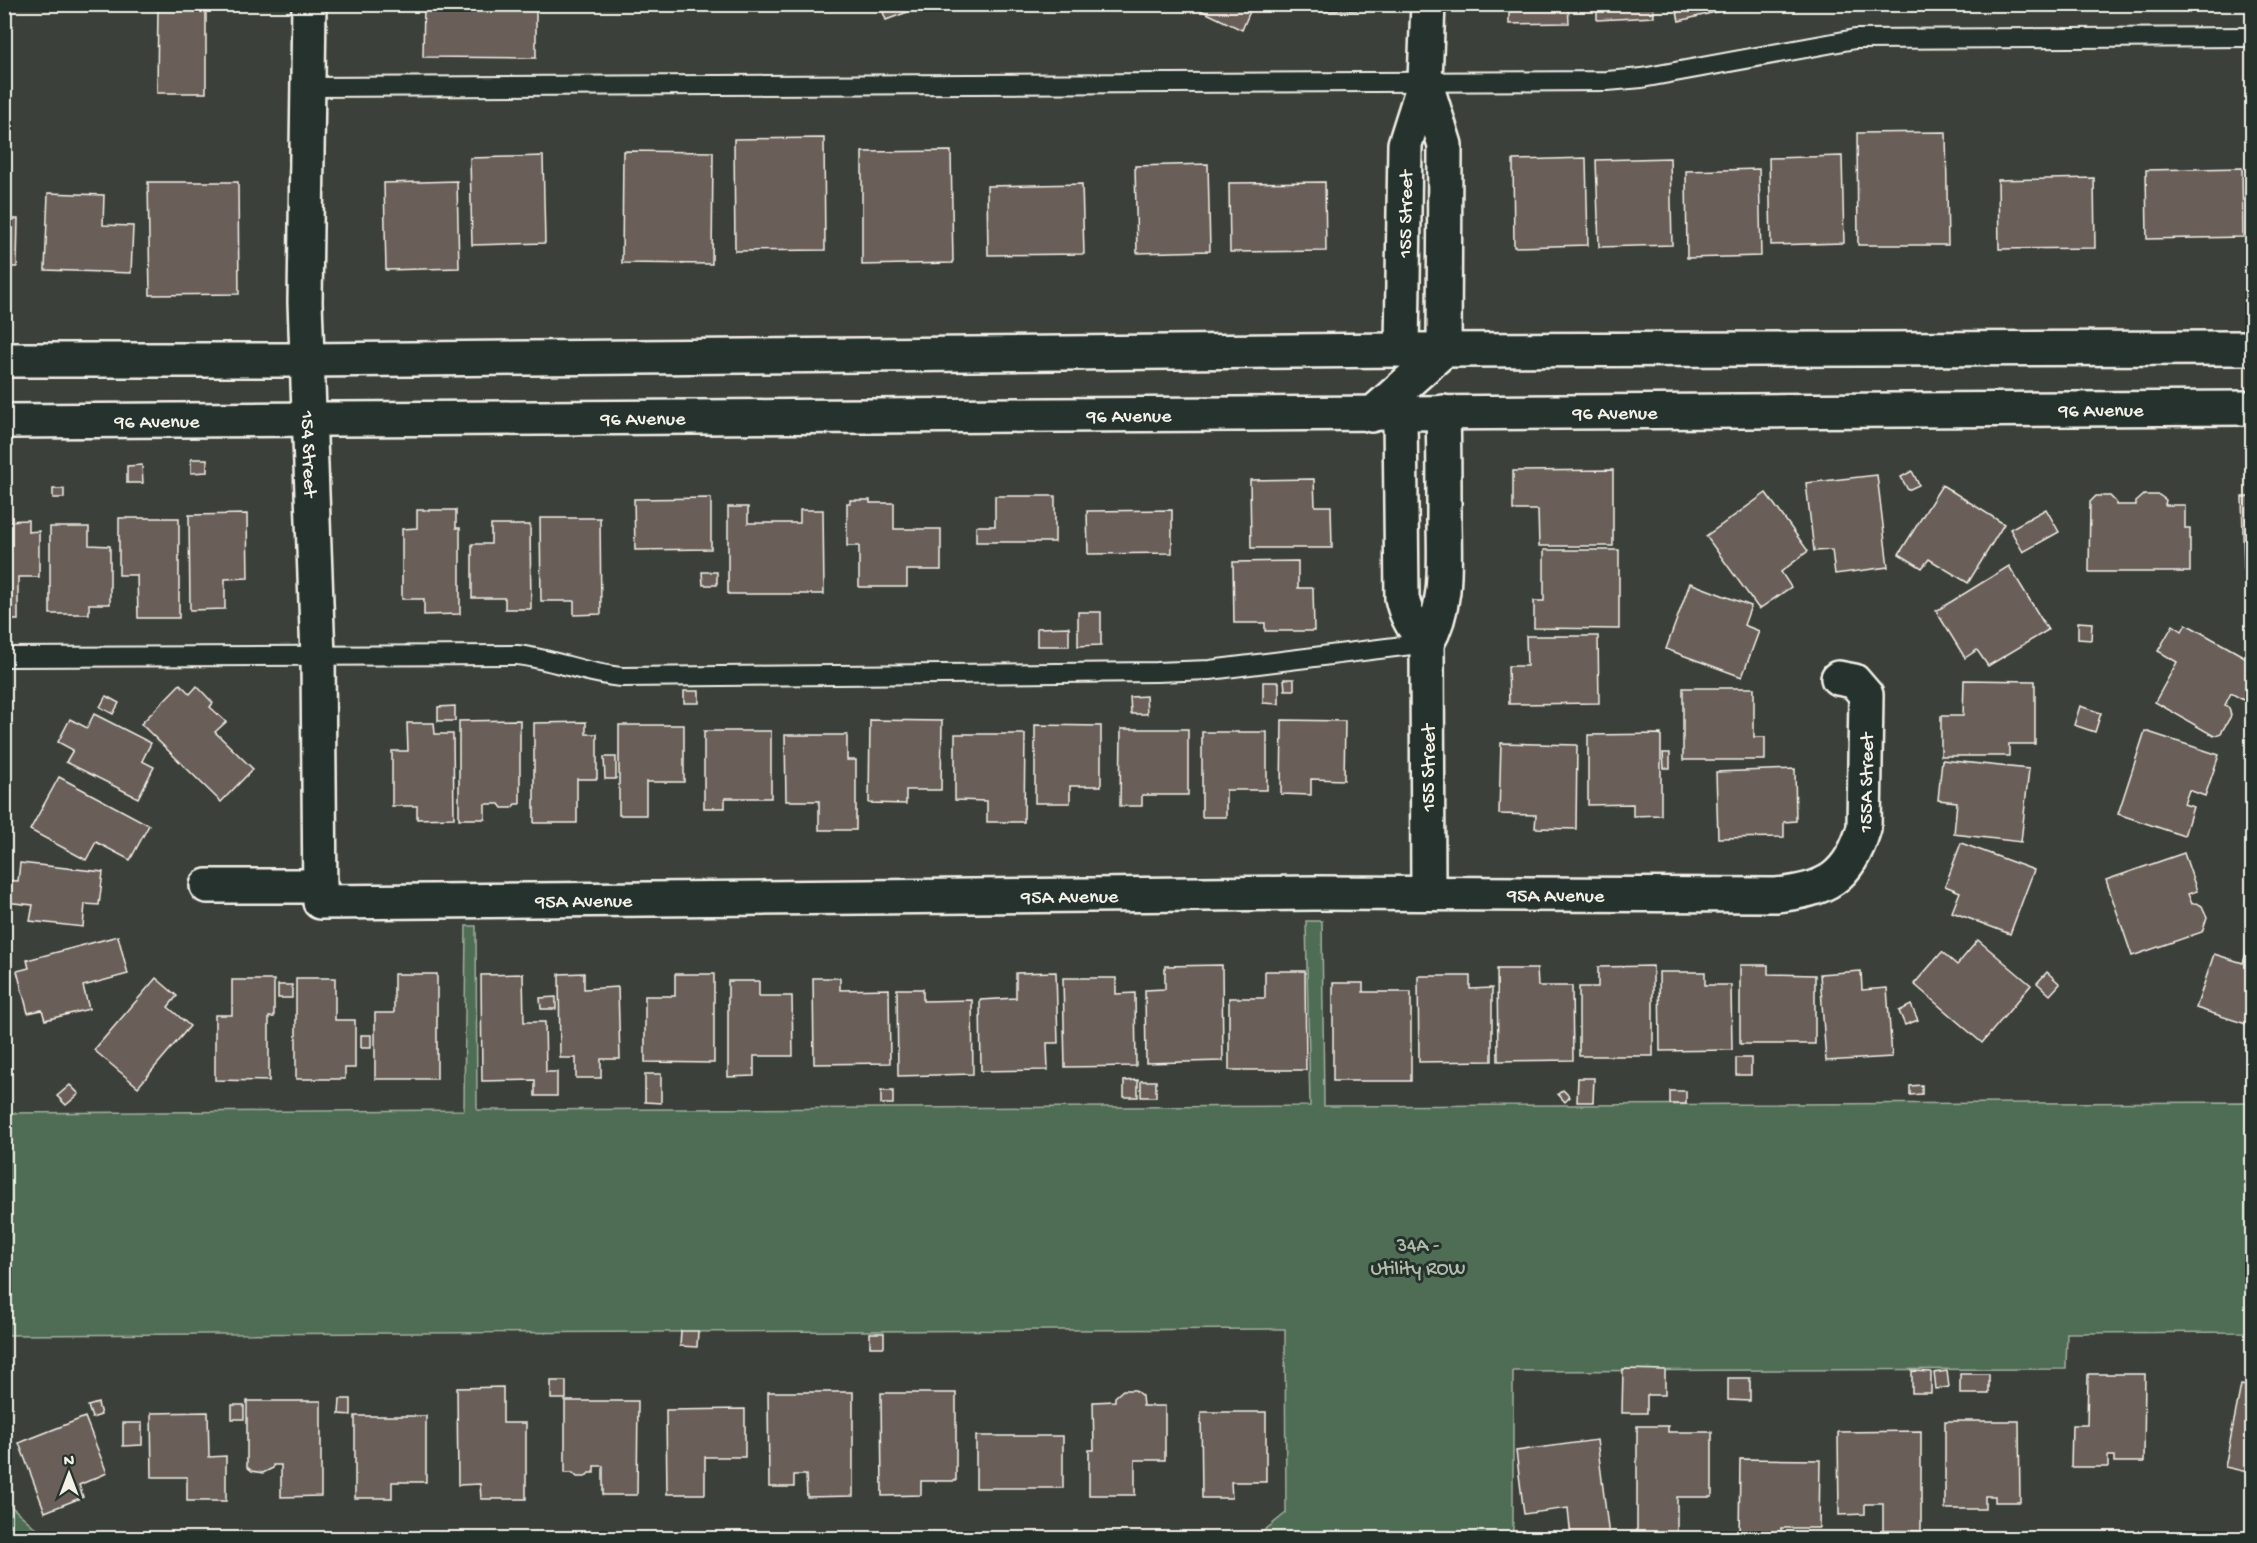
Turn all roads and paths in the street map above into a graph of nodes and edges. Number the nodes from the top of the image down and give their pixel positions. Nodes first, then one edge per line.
1 (309, 4) edge
2 (1428, 4) edge
3 (2253, 37) edge
4 (1425, 81) junction
5 (306, 87) junction
6 (2253, 348) edge
7 (1402, 350) junction
8 (1444, 350) junction
9 (4, 360) edge
10 (306, 360) junction
11 (2253, 408) edge
12 (1443, 412) junction
13 (1385, 414) junction
14 (308, 419) junction
15 (4, 421) edge
16 (1427, 643) junction
17 (4, 657) edge
18 (318, 657) junction
19 (1838, 678) dead end
20 (207, 886) dead end
21 (1820, 887) joint
22 (1428, 893) junction
23 (320, 894) junction

1 - 5 main road, 154 Street
2 - 4 main road, 155 Street
3 - 4 lane
4 - 5 lane
4 - 7 main road, 155 Street
4 - 8 main road, 155 Street
5 - 10 main road, 154 Street
6 - 8 main road
7 - 8 main road
7 - 10 main road
8 - 13 main road
9 - 10 main road
10 - 14 main road, 154 Street
11 - 12 main road, 96 Avenue
12 - 13 main road, 96 Avenue
12 - 16 main road, 155 Street
13 - 14 main road, 96 Avenue
13 - 16 main road
14 - 15 main road, 96 Avenue
14 - 18 main road, 154 Street
16 - 18 lane
16 - 22 main road, 155 Street
17 - 18 lane
18 - 23 main road, 154 Street
19 - 21 main road, 155A Street
20 - 23 main road, 95A Avenue
21 - 22 main road, 95A Avenue
22 - 23 main road, 95A Avenue

